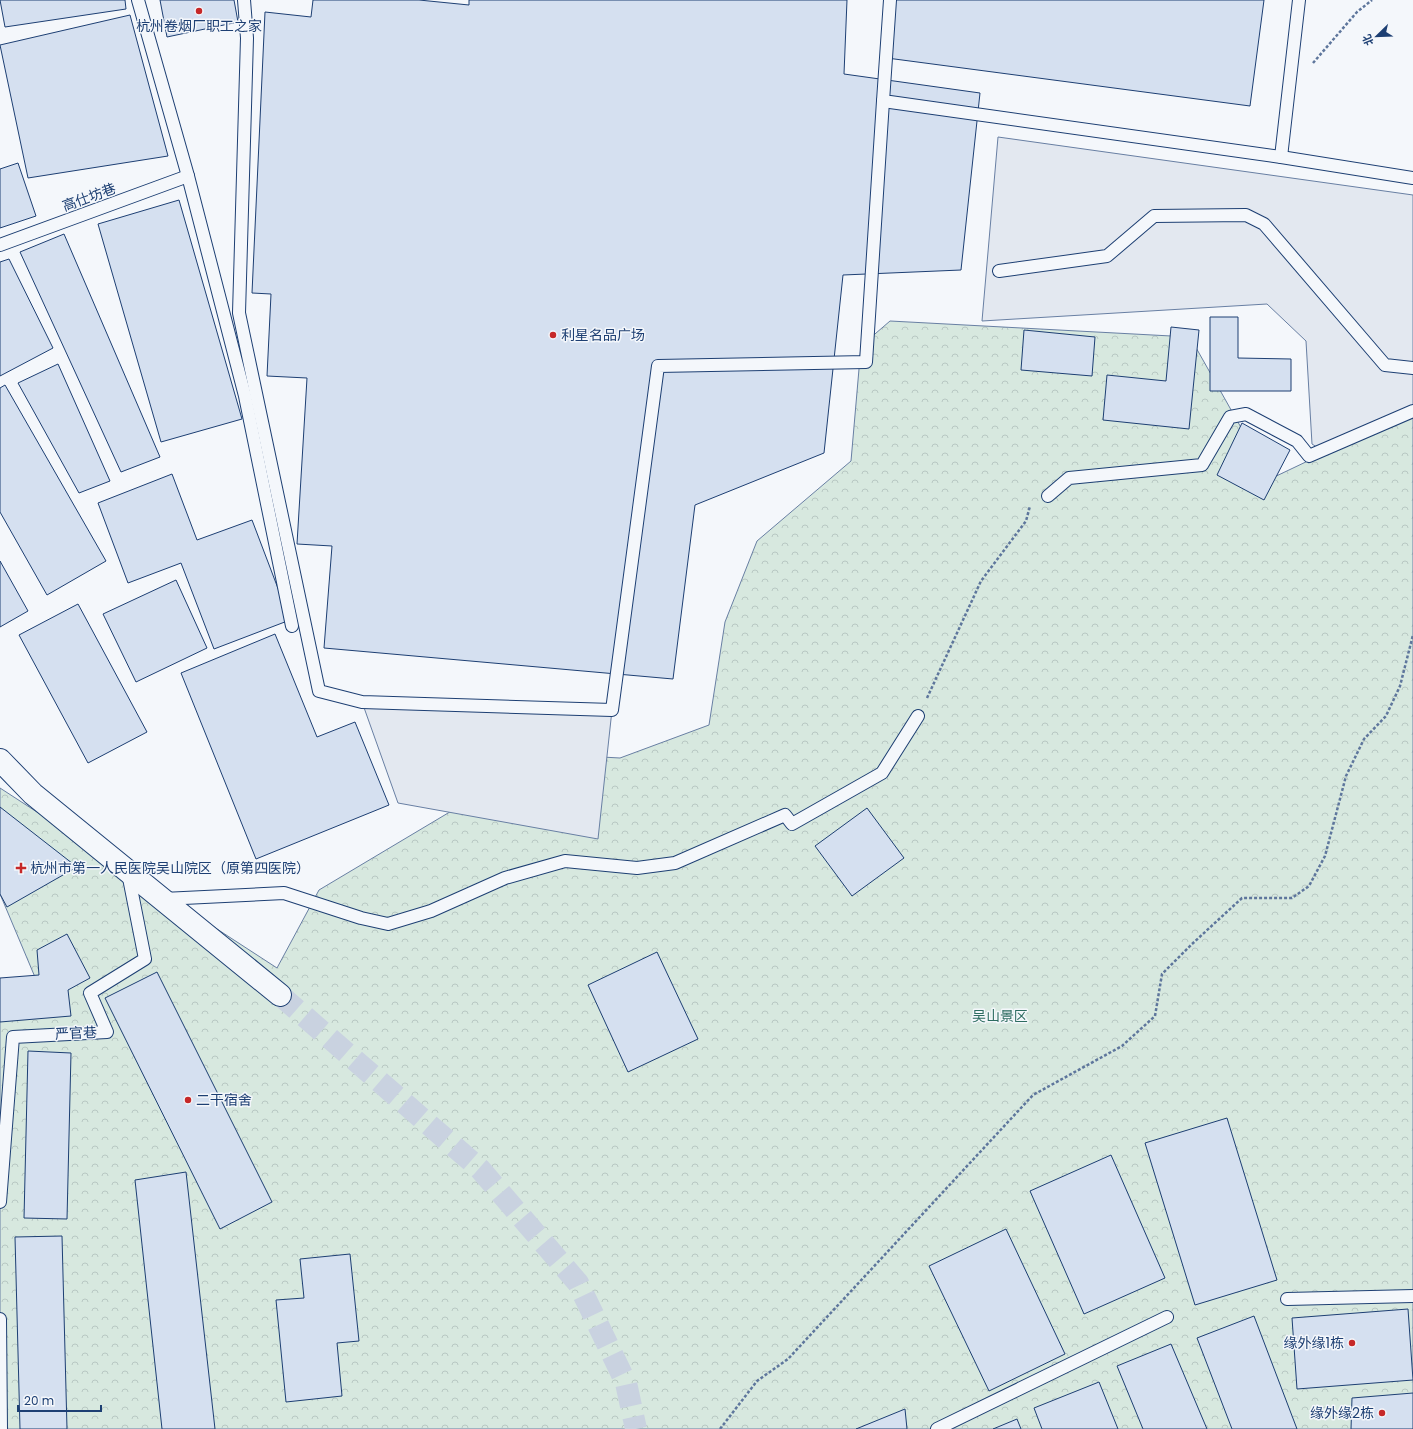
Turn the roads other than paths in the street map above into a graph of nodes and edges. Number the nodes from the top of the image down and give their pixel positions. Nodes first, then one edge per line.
1 (138, 0) edge
2 (244, 0) edge
3 (890, 0) edge
4 (1299, 0) edge
5 (883, 101) junction
6 (1281, 157) junction
7 (188, 176) junction
8 (1413, 178) edge
9 (0, 245) edge
10 (1000, 271) dead end
11 (1413, 368) edge
12 (1413, 411) edge
13 (1048, 496) road end
14 (292, 626) dead end
15 (918, 716) road end
16 (0, 760) edge
17 (127, 869) junction
18 (163, 899) junction
19 (280, 994) tunnel mouth
20 (0, 1202) edge
21 (1413, 1296) edge
22 (1287, 1299) dead end
23 (1167, 1318) dead end
24 (0, 1319) edge
25 (2, 1429) edge
26 (936, 1429) edge

1 - 7 lane
2 - 5 lane
3 - 5 lane
4 - 6 lane
5 - 6 lane
6 - 8 lane
7 - 9 lane, 高仕坊巷
7 - 14 lane
10 - 11 lane
12 - 13 lane
15 - 18 lane
16 - 17 street
17 - 18 street
17 - 20 lane, 严官巷
18 - 19 street
21 - 22 lane
23 - 26 lane
24 - 25 lane

